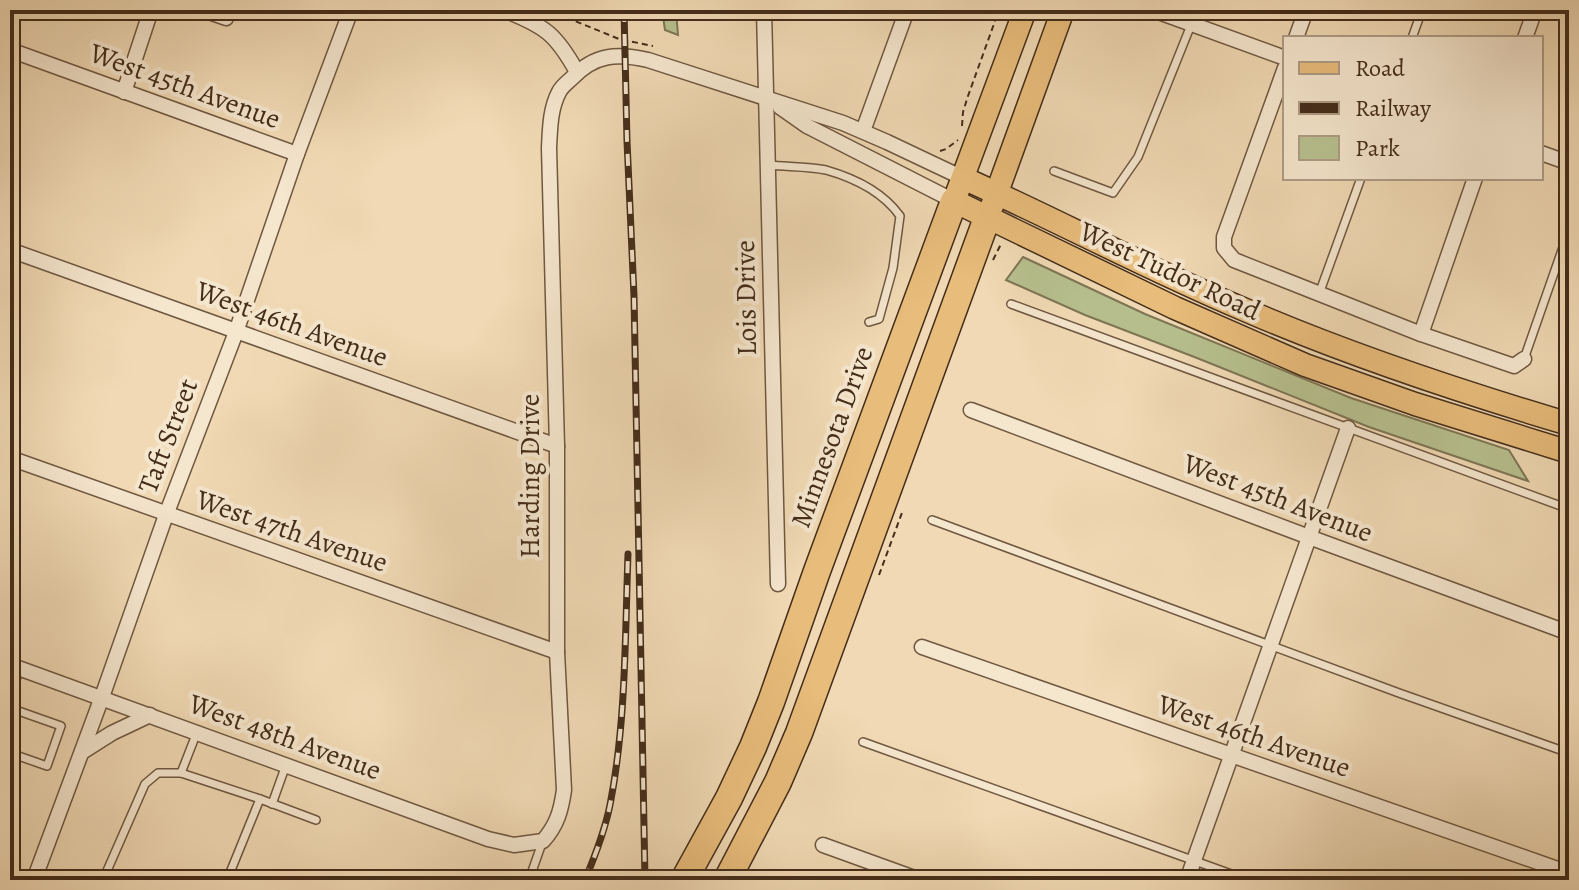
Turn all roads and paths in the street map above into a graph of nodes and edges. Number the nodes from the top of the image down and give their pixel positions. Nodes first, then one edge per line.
1 (151, 10) edge
2 (203, 10) edge
3 (351, 10) edge
4 (504, 10) edge
5 (764, 10) edge
6 (907, 10) edge
7 (999, 10) edge
8 (1025, 10) edge
9 (1063, 10) edge
10 (1153, 10) edge
11 (1306, 10) edge
12 (1422, 10) edge
13 (1535, 10) edge
14 (1195, 17) edge
15 (226, 18) dead end
16 (1297, 36) edge
17 (1413, 36) edge
18 (1526, 36) edge
19 (10, 50) edge
20 (1283, 57) edge
21 (577, 72) junction
22 (1283, 74) edge
23 (124, 92) junction
24 (766, 98) junction
25 (863, 131) junction
26 (937, 151) dead end
27 (297, 154) junction
28 (1543, 154) edge
29 (1569, 163) edge
30 (769, 165) junction
31 (1054, 171) dead end
32 (1360, 180) edge
33 (1474, 180) edge
34 (958, 189) junction
35 (997, 193) junction
36 (987, 218) junction
37 (1569, 230) edge
38 (10, 250) edge
39 (1319, 294) junction
40 (1011, 304) dead end
41 (869, 322) dead end
42 (236, 332) junction
43 (1421, 334) junction
44 (1524, 359) joint
45 (971, 410) dead end
46 (1569, 424) edge
47 (1348, 428) junction
48 (557, 446) junction
49 (1569, 452) edge
50 (10, 458) edge
51 (1569, 509) edge
52 (166, 515) junction
53 (932, 520) dead end
54 (1309, 537) junction
55 (778, 584) dead end
56 (1569, 633) edge
57 (1271, 645) junction
58 (922, 647) dead end
59 (557, 652) junction
60 (15, 666) edge
61 (10, 696) edge
62 (102, 697) junction
63 (10, 708) edge
64 (150, 715) junction
65 (197, 732) junction
66 (863, 742) dead end
67 (82, 752) junction
68 (10, 753) edge
69 (1569, 753) edge
70 (1231, 756) junction
71 (286, 765) junction
72 (181, 773) junction
73 (260, 799) junction
74 (272, 804) junction
75 (316, 820) dead end
76 (543, 841) junction
77 (823, 845) dead end
78 (1194, 861) junction
79 (1569, 873) edge
80 (34, 880) edge
81 (103, 880) edge
82 (227, 880) edge
83 (529, 880) edge
84 (684, 880) edge
85 (727, 880) edge
86 (920, 880) edge
87 (1187, 880) edge
88 (1248, 880) edge

1 - 23 street
2 - 15 street
3 - 27 street, Taft Street
4 - 21 street
5 - 24 street, Lois Drive
6 - 25 street
7 - 26 path
8 - 34 main road, Minnesota Drive
9 - 35 main road
10 - 14 street
11 - 16 street
12 - 17 lane
13 - 18 street
14 - 20 street
14 - 31 lane
19 - 23 street, West 45th Avenue
21 - 24 street, West Tudor Road
21 - 48 street, Harding Drive
22 - 39 street
23 - 27 street, West 45th Avenue
24 - 25 street, West Tudor Road
24 - 30 street, Lois Drive
24 - 34 street, West Tudor Road
25 - 34 street, West Tudor Road
27 - 42 street, Taft Street
28 - 29 street
30 - 41 lane
30 - 55 street, Lois Drive
32 - 39 lane
33 - 43 street
34 - 35 main road, West Tudor Road
34 - 36 main road, West Tudor Road
34 - 84 highway, Minnesota Drive
35 - 36 main road
35 - 46 main road, West Tudor Road
36 - 49 main road, West Tudor Road
36 - 85 highway
37 - 44 lane
38 - 42 street, West 46th Avenue
39 - 43 street
40 - 47 lane
42 - 48 street, West 46th Avenue
42 - 52 street, Taft Street
43 - 44 street
45 - 54 street, West 45th Avenue
47 - 51 lane
47 - 54 street
48 - 59 street, Harding Drive
50 - 52 street, West 47th Avenue
52 - 59 street, West 47th Avenue
52 - 62 street, Taft Street
53 - 57 lane
54 - 56 street, West 45th Avenue
54 - 57 street
57 - 69 lane
57 - 70 street
58 - 70 street, West 46th Avenue
59 - 76 street, Harding Drive
60 - 61 lane
60 - 62 street, West 48th Avenue
62 - 64 street, West 48th Avenue
62 - 67 street, Taft Street
63 - 68 lane
64 - 65 street, West 48th Avenue
64 - 67 street
65 - 71 street, West 48th Avenue
65 - 72 lane
66 - 78 lane
67 - 80 street, Taft Street
70 - 78 street
70 - 79 street, West 46th Avenue
71 - 74 lane
71 - 76 street, West 48th Avenue
72 - 73 lane
72 - 81 lane
73 - 74 lane
73 - 82 lane
74 - 75 lane
76 - 83 lane, Harding Drive
77 - 86 street
78 - 87 street
78 - 88 lane

